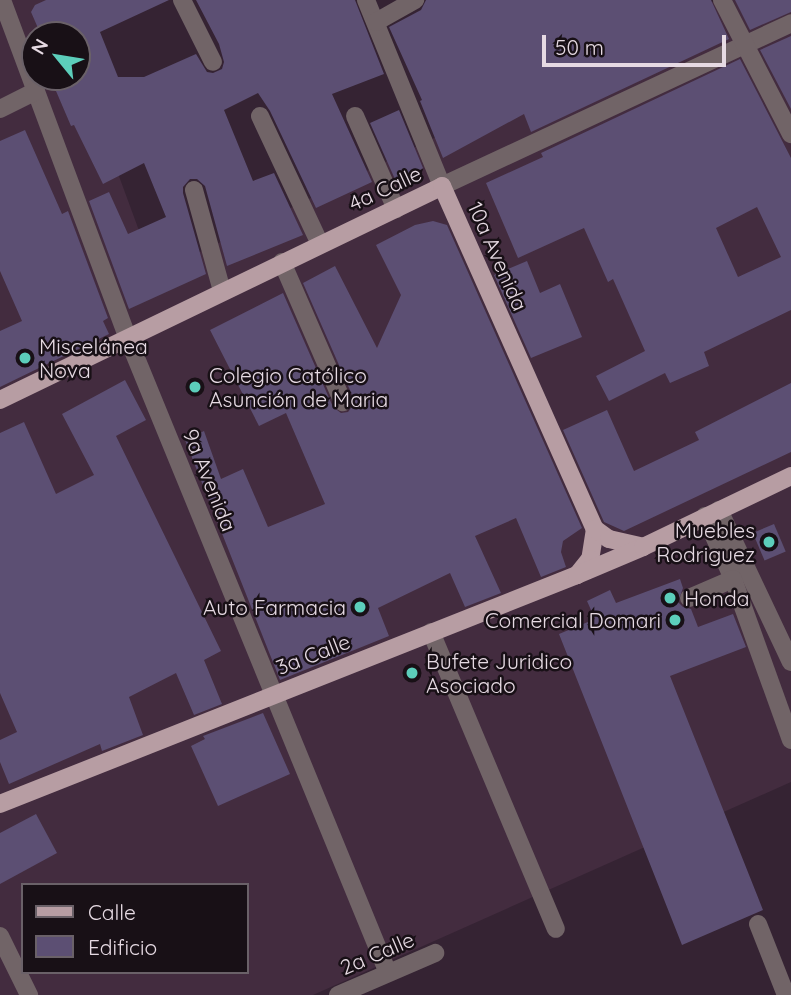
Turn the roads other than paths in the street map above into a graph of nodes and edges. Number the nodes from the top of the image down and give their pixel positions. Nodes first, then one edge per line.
1 (182, 0) edge
2 (366, 0) edge
3 (415, 0) edge
4 (722, 0) edge
5 (5, 3) edge
6 (376, 22) junction
7 (791, 23) edge
8 (746, 44) junction
9 (21, 48) edge
10 (213, 62) dead end
11 (34, 91) edge
12 (36, 91) edge
13 (0, 109) edge
14 (260, 116) dead end
15 (355, 116) dead end
16 (791, 134) edge
17 (442, 186) junction
18 (194, 190) dead end
19 (396, 209) junction
20 (320, 244) junction
21 (282, 262) junction
22 (222, 291) junction
23 (127, 336) junction
24 (0, 400) edge
25 (343, 402) dead end
26 (791, 476) edge
27 (712, 513) junction
28 (595, 529) junction
29 (643, 547) junction
30 (576, 575) junction
31 (733, 579) junction
32 (689, 598) dead end
33 (431, 632) junction
34 (791, 662) edge
35 (272, 695) junction
36 (791, 740) edge
37 (0, 804) edge
38 (758, 924) dead end
39 (556, 929) dead end
40 (0, 936) edge
41 (435, 953) dead end
42 (388, 973) junction
43 (29, 995) edge
44 (338, 995) edge
45 (786, 995) edge

1 - 10 street
2 - 6 street, 10a Avenida
3 - 6 street
4 - 8 street
5 - 9 street, 9a Avenida
6 - 17 street, 10a Avenida
7 - 8 street, 4a Calle
8 - 16 street
8 - 17 street, 4a Calle
11 - 13 street
12 - 23 street, 9a Avenida
14 - 20 street
15 - 19 street
17 - 19 main road, 4a Calle
17 - 28 main road, 10a Avenida
18 - 22 street
19 - 20 main road, 4a Calle
20 - 21 main road, 4a Calle
21 - 22 main road, 4a Calle
21 - 25 street
22 - 23 main road, 4a Calle
23 - 24 main road, 4a Calle
23 - 35 street, 9a Avenida
26 - 27 main road, 3a Calle
27 - 29 main road, 3a Calle
27 - 31 street
27 - 34 street
28 - 29 main road
28 - 30 main road
29 - 30 main road, 3a Calle
30 - 33 main road, 3a Calle
31 - 32 street
31 - 36 street
33 - 35 main road, 3a Calle
33 - 39 street
35 - 37 main road, 3a Calle
35 - 42 street, 9a Avenida
38 - 45 street
40 - 43 street
41 - 42 street, 2a Calle
42 - 44 street, 2a Calle

